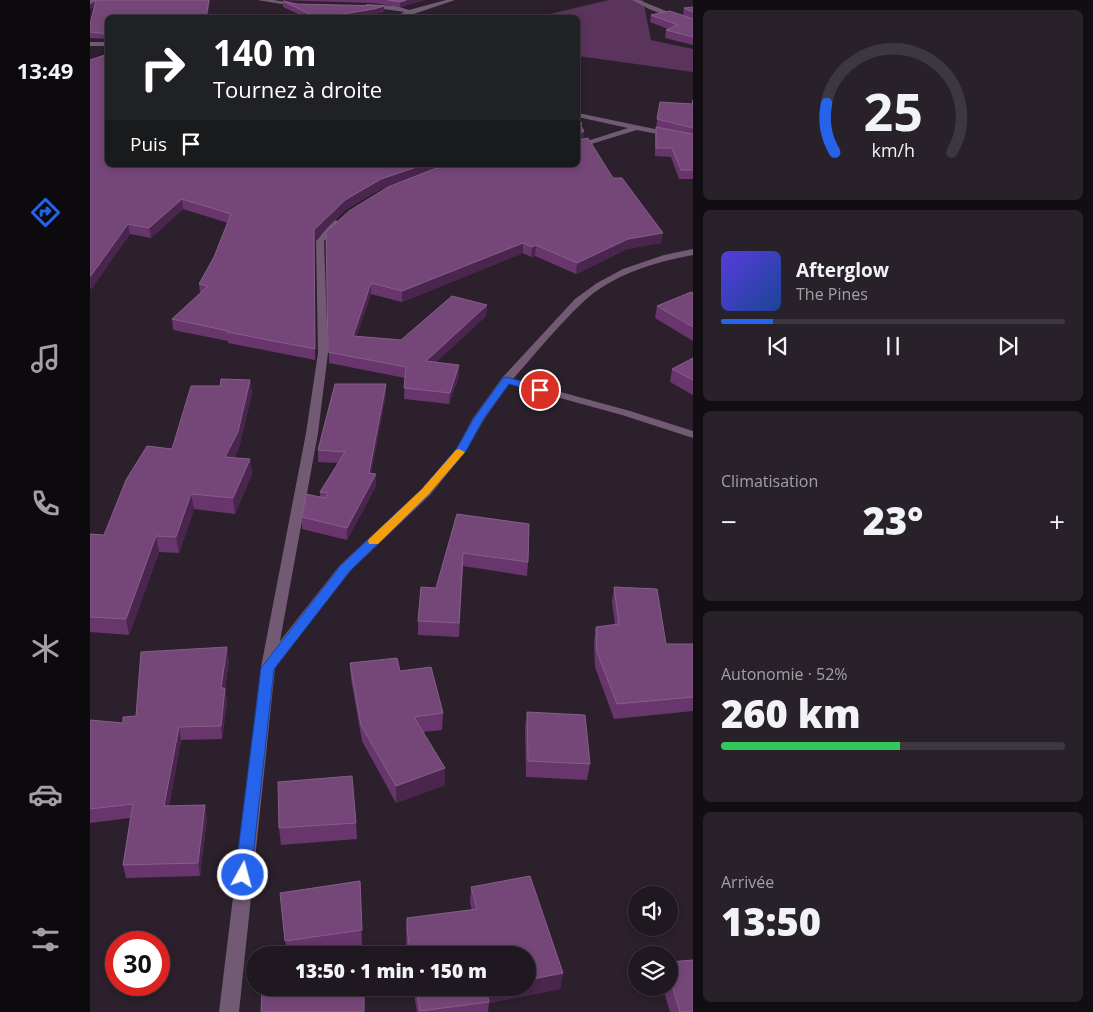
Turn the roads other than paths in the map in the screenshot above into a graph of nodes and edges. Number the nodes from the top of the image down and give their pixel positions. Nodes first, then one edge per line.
1 (260, 0) edge
2 (452, 0) edge
3 (635, 0) edge
4 (305, 5) edge
5 (361, 6) edge
6 (409, 12) junction
7 (402, 15) edge
8 (693, 24) edge
9 (90, 44) edge
10 (105, 44) edge
11 (580, 115) edge
12 (636, 128) junction
13 (693, 139) edge
14 (580, 145) edge
15 (344, 215) edge
16 (693, 252) edge
17 (506, 380) junction
18 (693, 435) edge
19 (268, 668) junction
20 (229, 1012) edge

1 - 4 street
2 - 6 street
3 - 8 street
5 - 6 street
6 - 7 street
9 - 10 street
11 - 12 street
12 - 13 street
12 - 14 street
15 - 19 street
16 - 17 street
17 - 18 street
17 - 19 street
19 - 20 street

